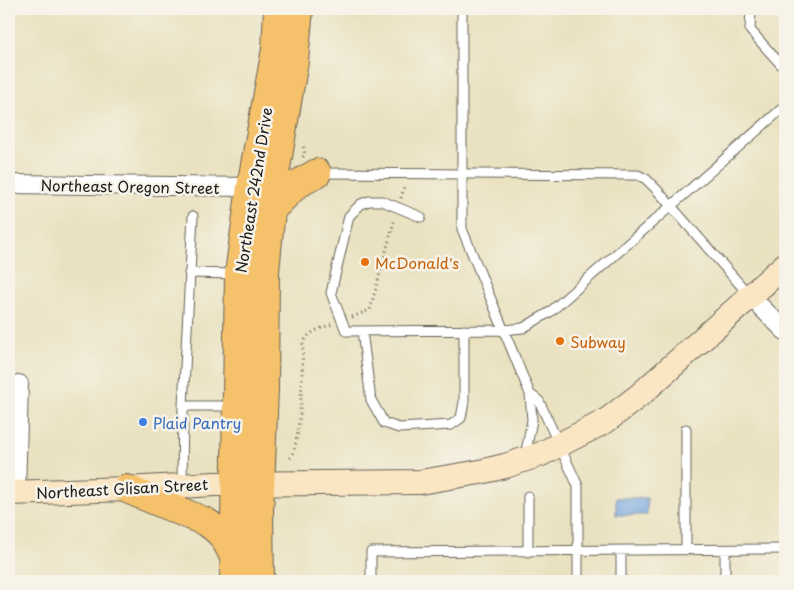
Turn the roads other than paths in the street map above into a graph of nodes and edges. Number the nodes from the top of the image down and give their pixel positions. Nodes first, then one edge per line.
1 (278, 9) edge
2 (299, 9) edge
3 (462, 9) edge
4 (751, 9) edge
5 (785, 69) edge
6 (785, 106) edge
7 (281, 135) junction
8 (317, 173) junction
9 (462, 175) junction
10 (9, 184) edge
11 (251, 187) junction
12 (671, 207) junction
13 (271, 210) junction
14 (193, 216) dead end
15 (421, 217) dead end
16 (785, 265) edge
17 (189, 273) junction
18 (239, 274) junction
19 (750, 296) junction
20 (464, 330) junction
21 (504, 330) junction
22 (362, 331) junction
23 (785, 331) edge
24 (19, 384) dead end
25 (530, 394) junction
26 (183, 406) junction
27 (237, 406) junction
28 (686, 428) dead end
29 (559, 446) junction
30 (524, 460) junction
31 (248, 484) junction
32 (182, 486) junction
33 (127, 489) junction
34 (12, 493) edge
35 (528, 496) dead end
36 (785, 549) edge
37 (686, 550) junction
38 (725, 550) junction
39 (578, 551) junction
40 (621, 551) junction
41 (528, 552) junction
42 (234, 569) edge
43 (260, 581) edge
44 (371, 581) edge
45 (578, 581) edge
46 (622, 581) edge
47 (725, 581) edge

1 - 11 highway, Northeast 242nd Drive
2 - 7 highway, Northeast 242nd Drive
3 - 9 lane
4 - 5 lane
6 - 12 lane
7 - 8 highway
7 - 13 highway, Northeast 242nd Drive
8 - 9 lane
8 - 13 highway
9 - 12 lane
9 - 21 lane
10 - 11 street, Northeast Oregon Street
11 - 18 highway, Northeast 242nd Drive
12 - 19 lane
12 - 21 lane
13 - 31 highway, Northeast 242nd Drive
14 - 17 lane
15 - 22 lane
16 - 19 main road, Northeast Glisan Street
17 - 18 lane
17 - 26 lane
18 - 27 highway, Northeast 242nd Drive
19 - 23 street
19 - 29 main road, Northeast Glisan Street
20 - 21 lane
20 - 22 lane
20 - 22 lane
21 - 25 lane
24 - 34 street
25 - 29 lane
25 - 30 lane
26 - 27 lane
26 - 32 lane
27 - 31 highway, Northeast 242nd Drive
28 - 37 lane
29 - 30 main road, Northeast Glisan Street
29 - 39 lane
30 - 31 main road, Northeast Glisan Street
31 - 32 main road, Northeast Glisan Street
31 - 42 highway, Northeast 242nd Drive
31 - 43 highway, Northeast 242nd Drive
32 - 33 main road, Northeast Glisan Street
33 - 34 main road, Northeast Glisan Street
33 - 42 highway
35 - 41 lane
36 - 38 lane
37 - 38 lane
37 - 40 lane
38 - 47 lane
39 - 40 lane
39 - 41 lane
39 - 45 lane
40 - 46 lane
41 - 44 lane

